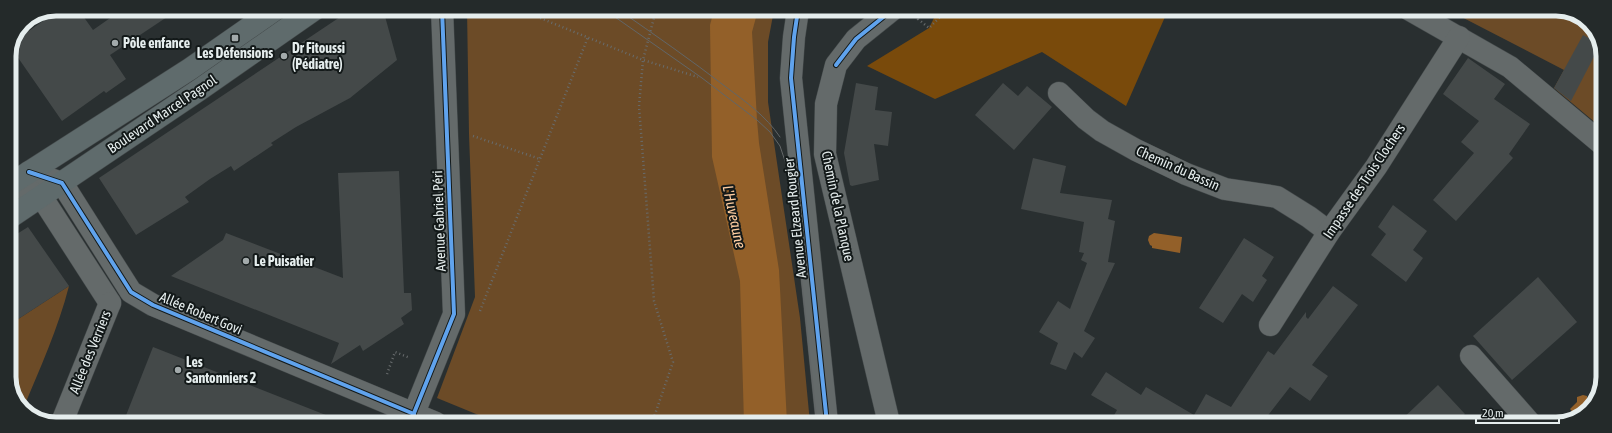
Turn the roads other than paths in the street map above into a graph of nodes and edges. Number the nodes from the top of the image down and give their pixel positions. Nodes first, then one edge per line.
1 (266, 16) edge
2 (305, 16) edge
3 (442, 16) edge
4 (797, 16) edge
5 (885, 16) edge
6 (1421, 16) edge
7 (1459, 37) junction
8 (1059, 93) dead end
9 (1596, 139) edge
10 (16, 179) edge
11 (16, 180) edge
12 (16, 181) edge
13 (62, 183) junction
14 (42, 196) junction
15 (16, 213) edge
16 (1329, 232) junction
17 (131, 292) junction
18 (110, 303) junction
19 (1270, 325) dead end
20 (1471, 356) dead end
21 (64, 417) edge
22 (407, 417) edge
23 (413, 417) edge
24 (826, 417) edge
25 (888, 417) edge
26 (1525, 417) edge

1 - 10 main road, Boulevard Marcel Pagnol
2 - 13 main road, Boulevard Marcel Pagnol
3 - 23 street, Avenue Gabriel Péri
4 - 24 street, Avenue Elzeard Rougier
5 - 25 street, Chemin de la Planque
6 - 7 street
7 - 9 street
7 - 16 street, Impasse des Trois Clochers
8 - 16 street, Chemin du Bassin
11 - 13 street
12 - 14 street
13 - 14 main road, Boulevard Marcel Pagnol
13 - 17 street, Allée Robert Govi
14 - 15 main road, Boulevard Marcel Pagnol
14 - 18 street
16 - 19 street, Impasse des Trois Clochers
17 - 18 street
17 - 22 street, Allée Robert Govi
18 - 21 street, Allée des Verriers
20 - 26 street

